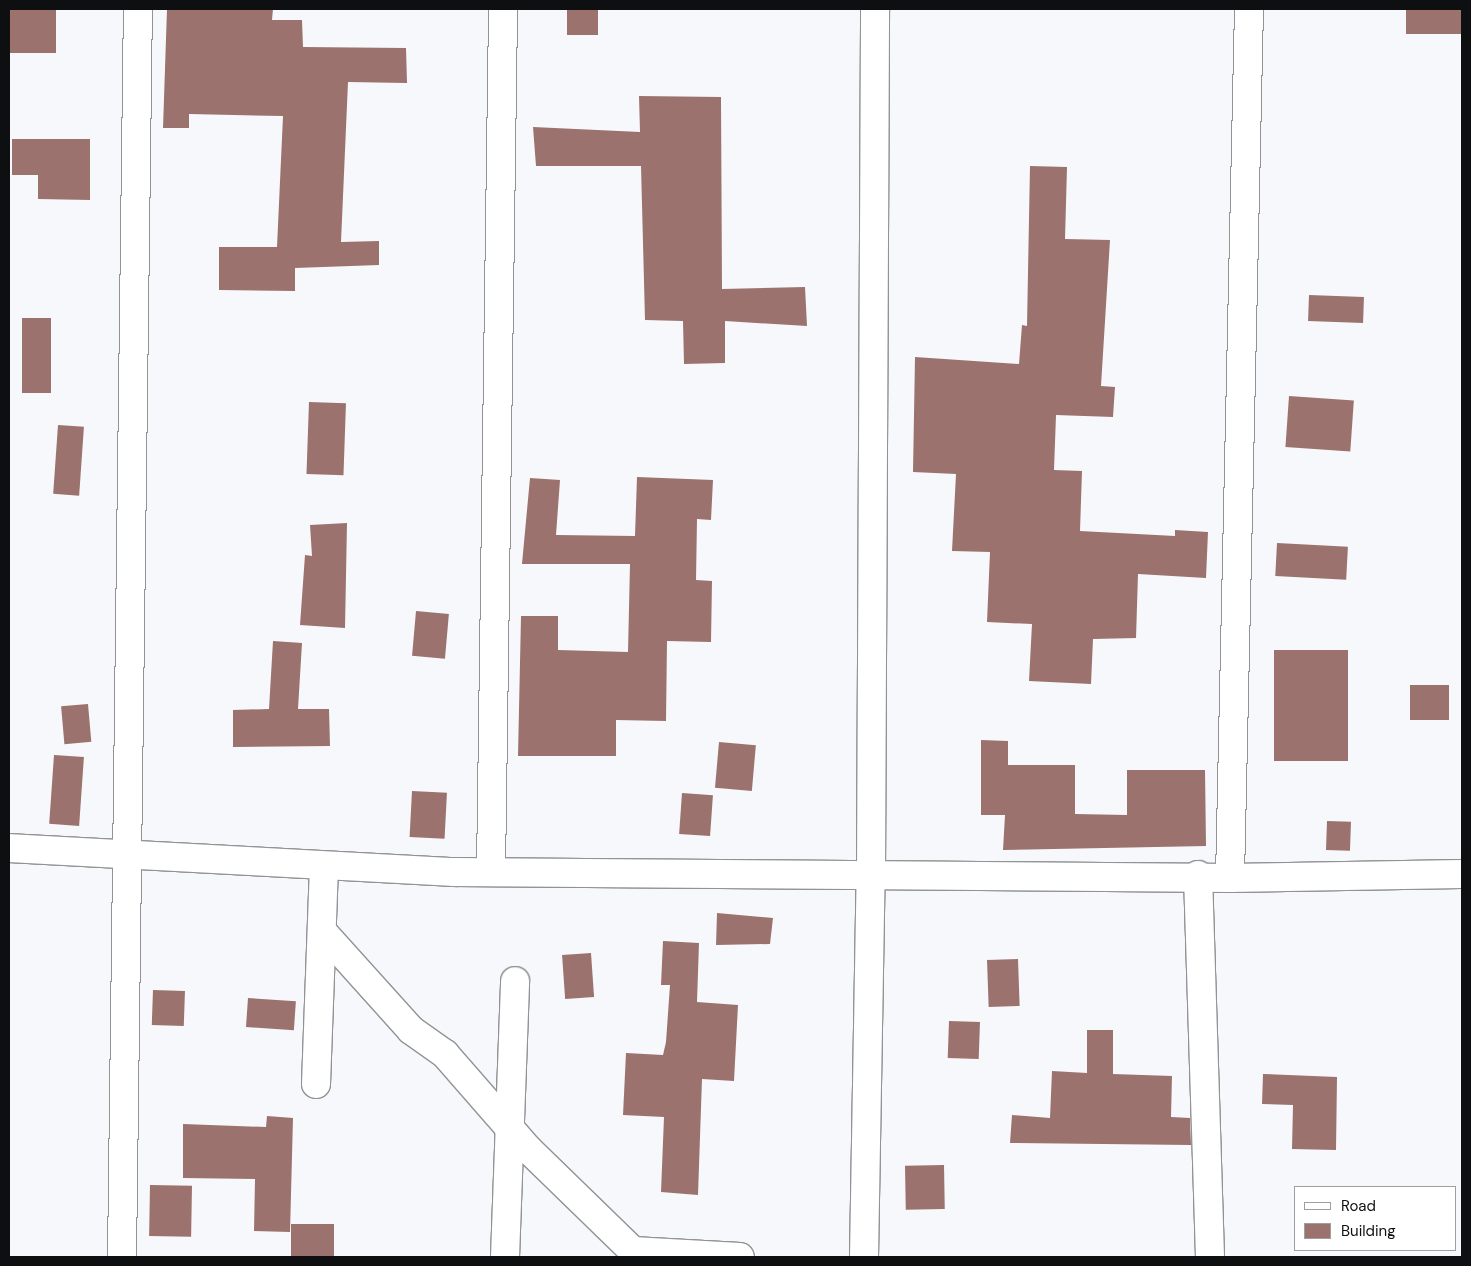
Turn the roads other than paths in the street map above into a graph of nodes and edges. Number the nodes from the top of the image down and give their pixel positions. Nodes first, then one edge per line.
1 (138, 9) edge
2 (503, 9) edge
3 (875, 9) edge
4 (1249, 9) edge
5 (9, 848) edge
6 (130, 851) junction
7 (324, 868) junction
8 (491, 871) junction
9 (871, 872) junction
10 (1462, 874) edge
11 (1198, 875) junction
12 (1230, 878) junction
13 (322, 930) junction
14 (515, 981) dead end
15 (316, 1084) dead end
16 (510, 1128) junction
17 (122, 1257) edge
18 (505, 1257) edge
19 (740, 1257) edge
20 (864, 1257) edge
21 (1210, 1257) edge

1 - 6 street
2 - 8 street
3 - 9 street
4 - 12 street
5 - 6 street
6 - 7 street
6 - 17 street
7 - 8 street
7 - 13 street
8 - 9 street
9 - 11 street
9 - 20 street
10 - 12 street
11 - 12 street
11 - 21 street
13 - 15 street
13 - 16 street
14 - 16 street
16 - 18 street
16 - 19 street

